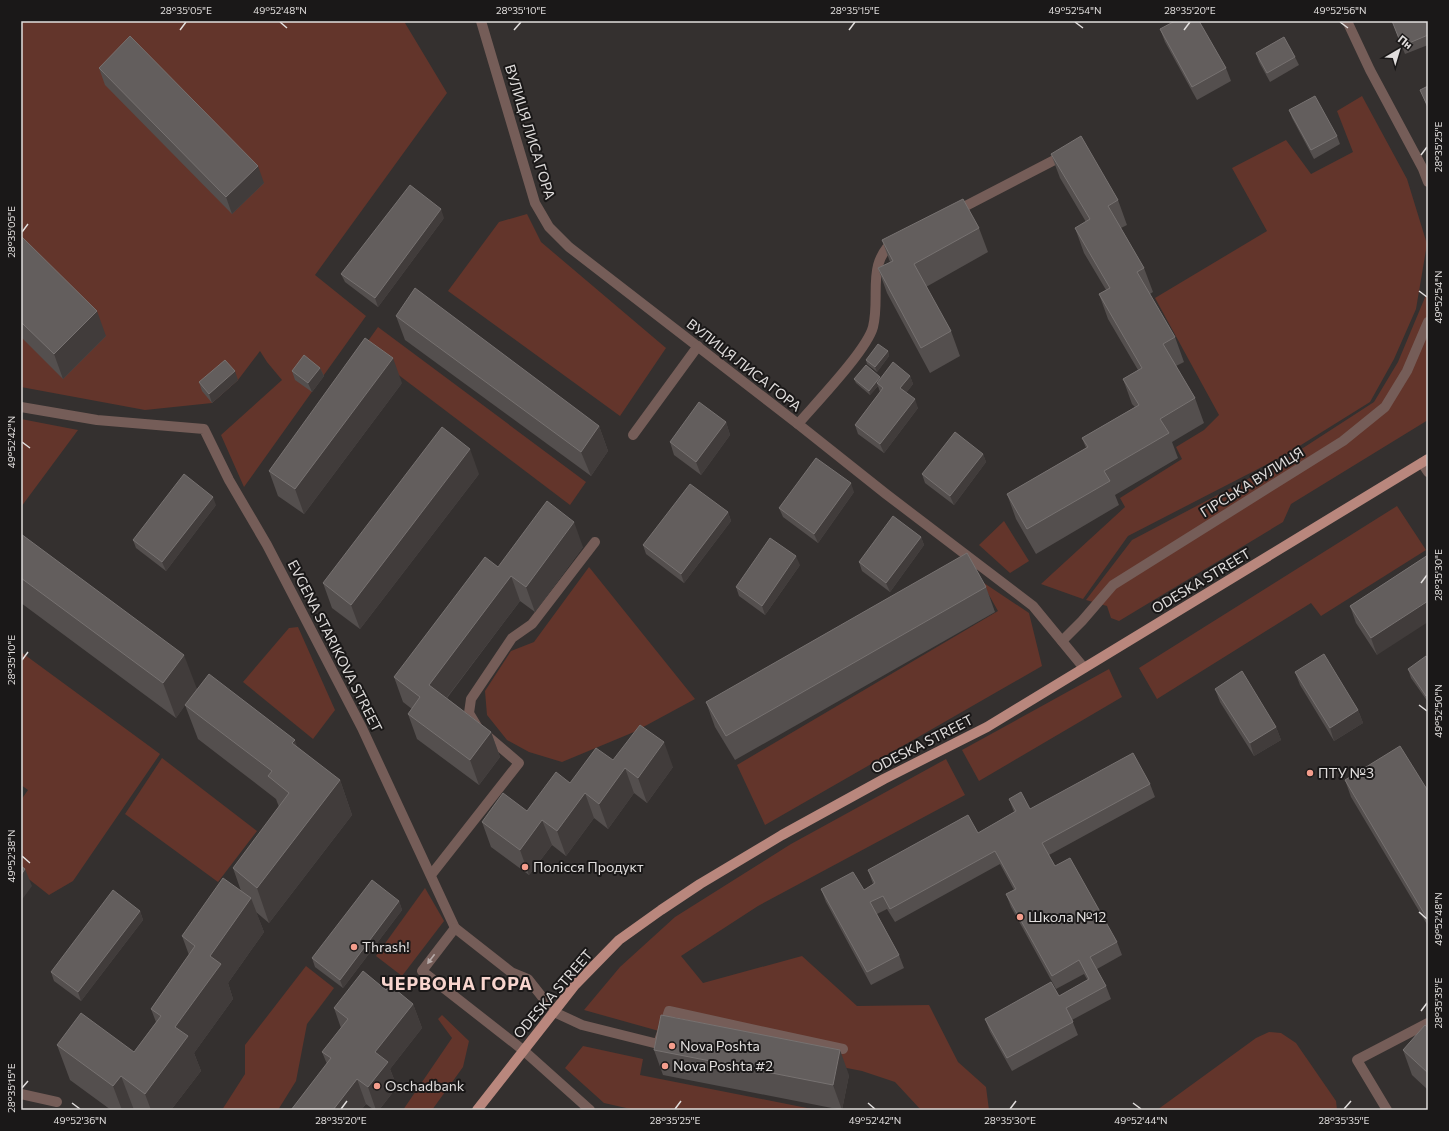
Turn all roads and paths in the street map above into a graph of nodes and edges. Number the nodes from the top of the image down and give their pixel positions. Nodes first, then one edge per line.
1 (481, 21) edge
2 (1347, 21) edge
3 (1073, 150) edge
4 (1428, 182) edge
5 (946, 216) edge
6 (905, 235) edge
7 (1428, 322) edge
8 (698, 346) junction
9 (21, 407) edge
10 (798, 424) junction
11 (633, 434) dead end
12 (1425, 461) edge
13 (1428, 472) edge
14 (595, 542) dead end
15 (1062, 641) junction
16 (1084, 668) junction
17 (432, 875) junction
18 (455, 928) junction
19 (554, 1012) junction
20 (1428, 1023) edge
21 (843, 1049) dead end
22 (523, 1050) junction
23 (21, 1094) edge
24 (57, 1102) dead end
25 (477, 1110) edge
26 (590, 1110) edge
27 (1387, 1110) edge

1 - 8 street, ВУЛИЦЯ ЛИСА ГОРА
2 - 4 street
3 - 5 street
6 - 10 street
7 - 15 street, ГІРСЬКА ВУЛИЦЯ
8 - 10 street, ВУЛИЦЯ ЛИСА ГОРА
8 - 11 street
9 - 17 street, EVGENA STARIKOVA STREET
10 - 15 street, ВУЛИЦЯ ЛИСА ГОРА
12 - 13 street
12 - 16 main road, ODESKA STREET
14 - 17 street
15 - 16 street, ВУЛИЦЯ ЛИСА ГОРА
16 - 19 main road, ODESKA STREET
17 - 18 street, EVGENA STARIKOVA STREET
18 - 19 street, EVGENA STARIKOVA STREET
18 -> 22 street
19 - 21 street
19 - 22 main road, ODESKA STREET
20 - 27 street
22 - 25 main road, ODESKA STREET
22 - 26 street
23 - 24 street

